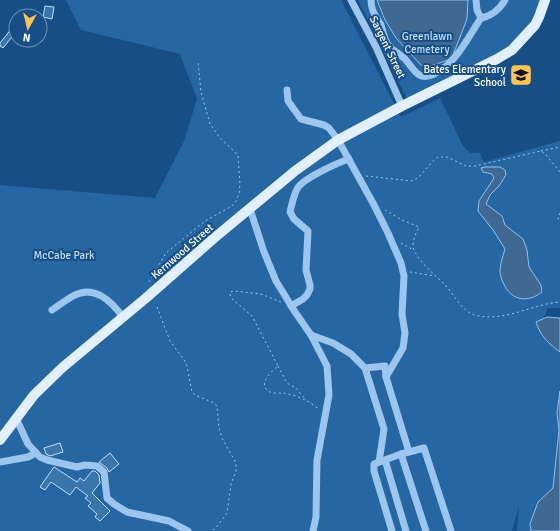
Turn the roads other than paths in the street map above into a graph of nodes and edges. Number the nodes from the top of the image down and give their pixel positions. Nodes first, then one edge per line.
1 (351, 0) edge
2 (371, 0) edge
3 (476, 0) edge
4 (505, 0) edge
5 (545, 0) edge
6 (481, 18) junction
7 (287, 90) dead end
8 (402, 106) junction
9 (338, 140) junction
10 (349, 159) junction
11 (250, 209) junction
12 (291, 306) junction
13 (52, 310) dead end
14 (123, 317) junction
15 (311, 335) junction
16 (365, 368) junction
17 (386, 377) junction
18 (16, 418) junction
19 (1, 437) edge
20 (36, 453) junction
21 (405, 453) junction
22 (382, 461) junction
23 (0, 462) edge
24 (188, 531) edge
25 (313, 531) edge
26 (392, 531) edge
27 (406, 531) edge
28 (426, 531) edge
29 (451, 531) edge

1 - 8 street, Sargent Street
2 - 6 street
3 - 6 street
4 - 6 street
5 - 8 main road, Kernwood Street
7 - 9 street
8 - 9 main road, Kernwood Street
9 - 10 street
9 - 11 main road, Kernwood Street
10 - 12 street
10 - 17 street
11 - 12 street
11 - 14 main road, Kernwood Street
12 - 15 street
13 - 14 street
14 - 18 main road, Kernwood Street
15 - 16 street
15 - 25 street
16 - 17 street
16 - 22 street
17 - 21 street
18 - 19 main road, Kernwood Street
18 - 20 street
20 - 23 street
20 - 24 street
21 - 22 street
21 - 28 street
21 - 29 street
22 - 26 street
22 - 27 street

